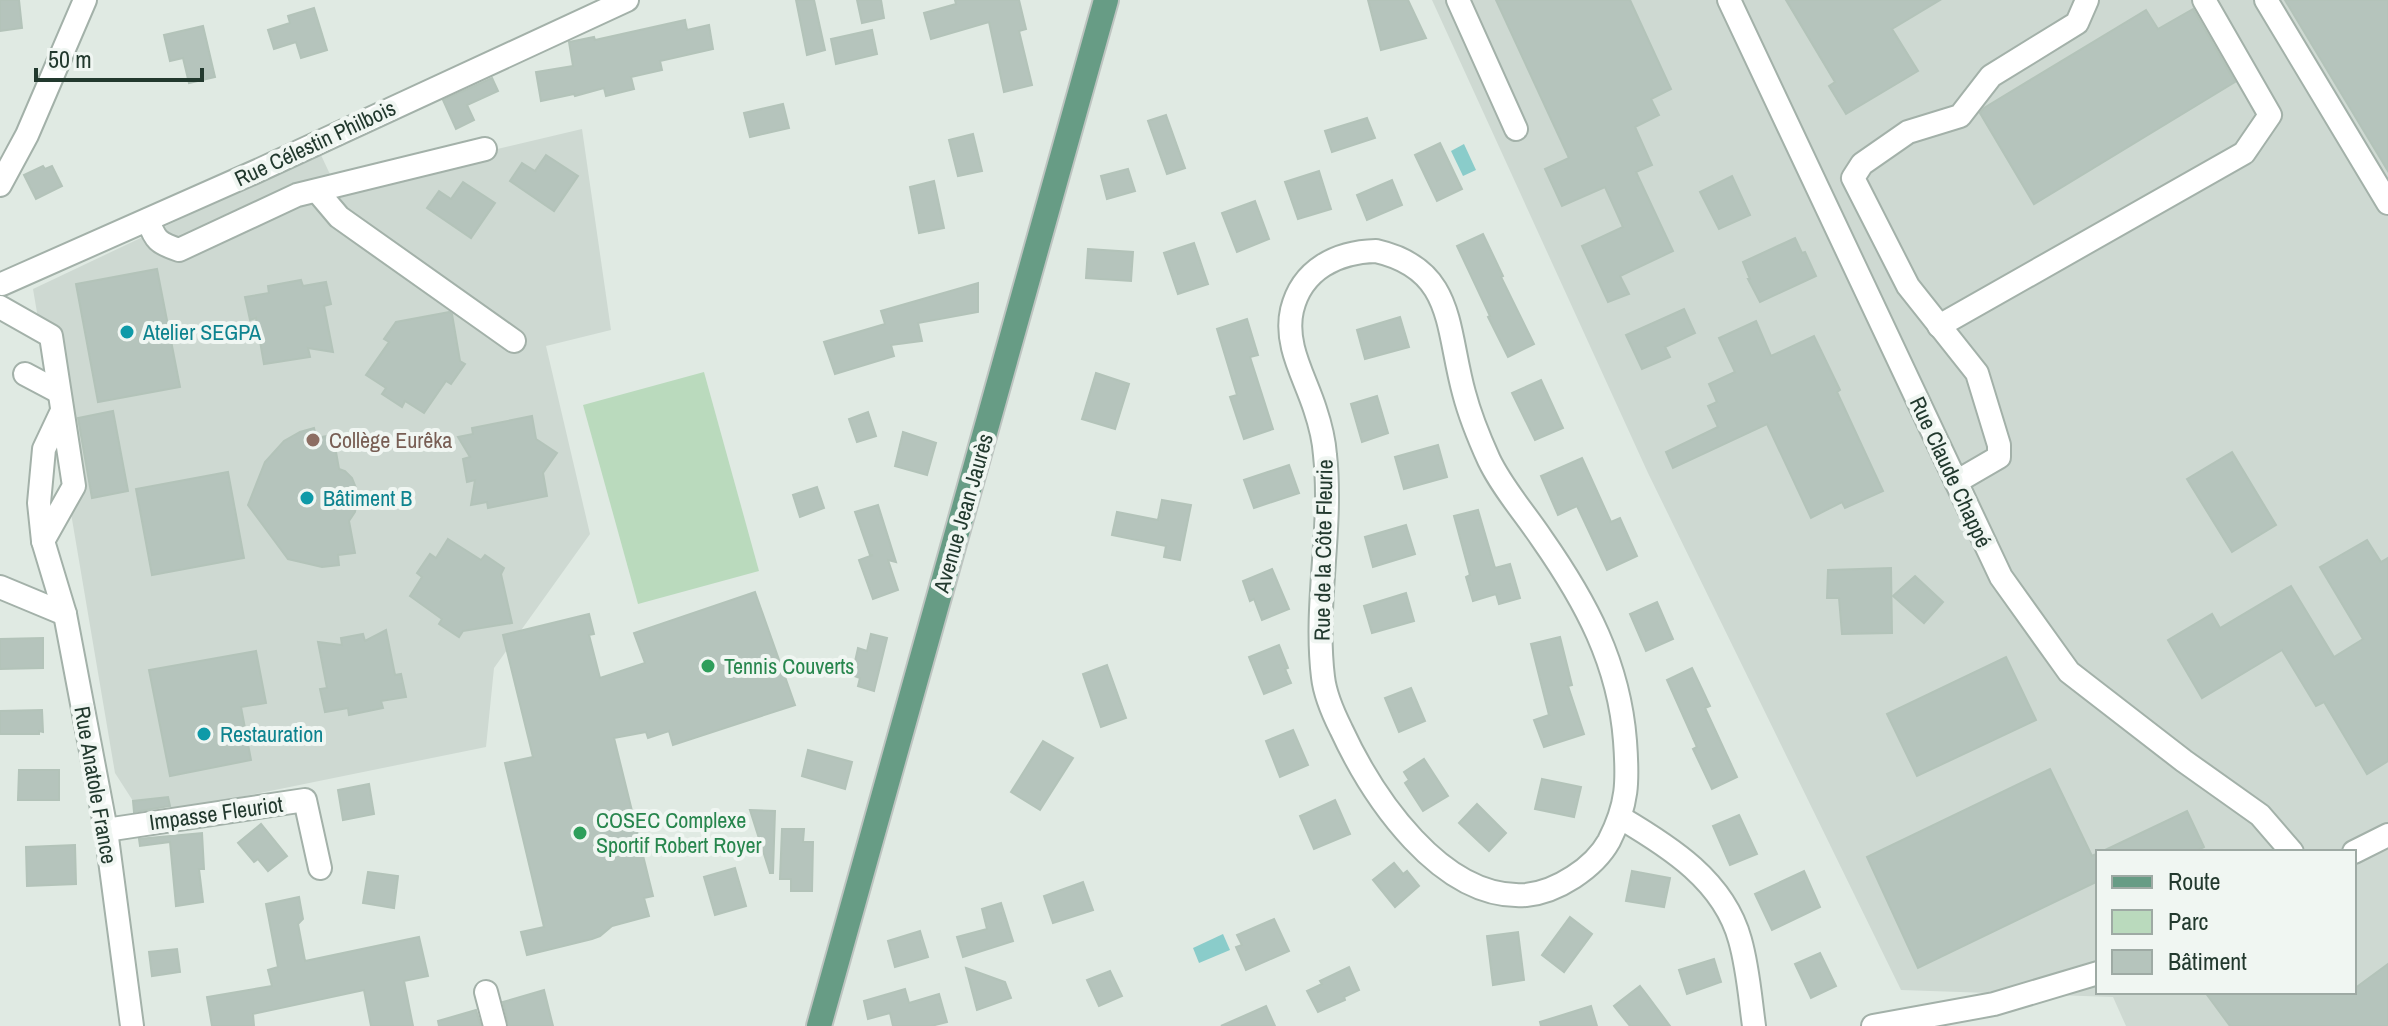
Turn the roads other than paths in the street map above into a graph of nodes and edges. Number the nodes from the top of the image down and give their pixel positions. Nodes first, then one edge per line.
1 (85, 0) edge
2 (627, 0) edge
3 (1106, 0) edge
4 (1458, 0) edge
5 (1729, 0) edge
6 (2087, 0) edge
7 (2204, 0) edge
8 (2266, 0) edge
9 (1516, 129) dead end
10 (27, 135) junction
11 (0, 148) edge
12 (485, 149) dead end
13 (0, 185) edge
14 (317, 191) junction
15 (2388, 203) edge
16 (148, 220) junction
17 (1, 286) edge
18 (0, 307) edge
19 (1939, 326) junction
20 (514, 341) dead end
21 (25, 374) dead end
22 (60, 402) junction
23 (1956, 482) junction
24 (43, 541) junction
25 (0, 587) edge
26 (65, 614) junction
27 (1621, 818) junction
28 (106, 830) junction
29 (2388, 835) edge
30 (2290, 850) edge
31 (2356, 851) edge
32 (320, 868) dead end
33 (2096, 974) edge
34 (486, 992) dead end
35 (1927, 1021) edge
36 (132, 1026) edge
37 (495, 1026) edge
38 (819, 1026) edge
39 (1754, 1026) edge
40 (1873, 1026) edge

1 - 10 street
2 - 16 street, Rue Célestin Philbois
3 - 38 main road, Avenue Jean Jaurès
4 - 9 street
5 - 23 street, Rue Claude Chappé
6 - 19 street
7 - 19 street
8 - 15 street
10 - 11 street
10 - 13 street
12 - 14 street
14 - 16 street
14 - 20 street
16 - 17 street, Rue Célestin Philbois
18 - 22 street
19 - 23 street
21 - 22 street
22 - 24 street, Rue Anatole France
22 - 24 street
23 - 30 street, Rue Claude Chappé
24 - 26 street, Rue Anatole France
25 - 26 street
26 - 28 street, Rue Anatole France
27 - 27 street, Rue de la Côte Fleurie
27 - 39 street
28 - 32 street, Impasse Fleuriot
28 - 36 street, Rue Anatole France
29 - 31 street
33 - 35 street
34 - 37 street
35 - 40 street

